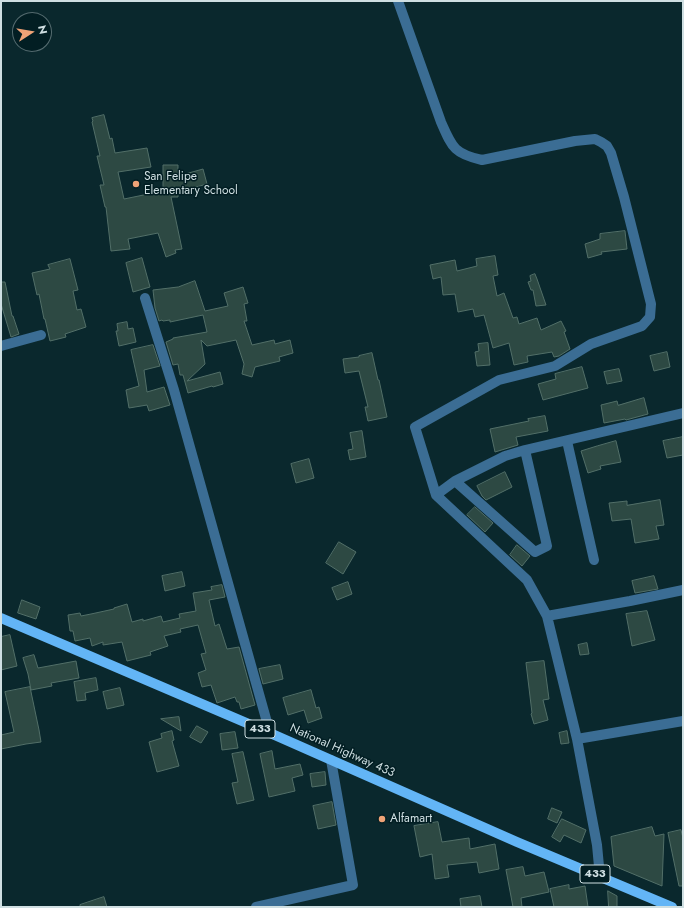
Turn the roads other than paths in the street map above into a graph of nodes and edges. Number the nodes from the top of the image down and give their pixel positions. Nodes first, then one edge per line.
1 (398, 1) edge
2 (145, 298) dead end
3 (41, 336) dead end
4 (1, 346) edge
5 (683, 413) edge
6 (567, 441) junction
7 (525, 450) junction
8 (455, 481) junction
9 (436, 495) junction
10 (594, 560) dead end
11 (683, 590) edge
12 (547, 616) junction
13 (1, 618) edge
14 (683, 721) edge
15 (270, 733) junction
16 (577, 739) junction
17 (331, 760) junction
18 (600, 877) junction
19 (256, 907) edge
20 (672, 907) edge

1 - 9 street
2 - 15 street
3 - 4 street
5 - 6 street
6 - 7 street
6 - 10 street
7 - 8 street
7 - 8 street
8 - 9 street
9 - 12 street
11 - 12 street
12 - 16 street
13 - 15 main road, National Highway 433 / 433
14 - 16 street
15 - 17 main road, National Highway 433 / 433
16 - 18 street
17 - 18 main road, National Highway 433 / 433
17 - 19 street
18 - 20 main road, National Highway 433 / 433

